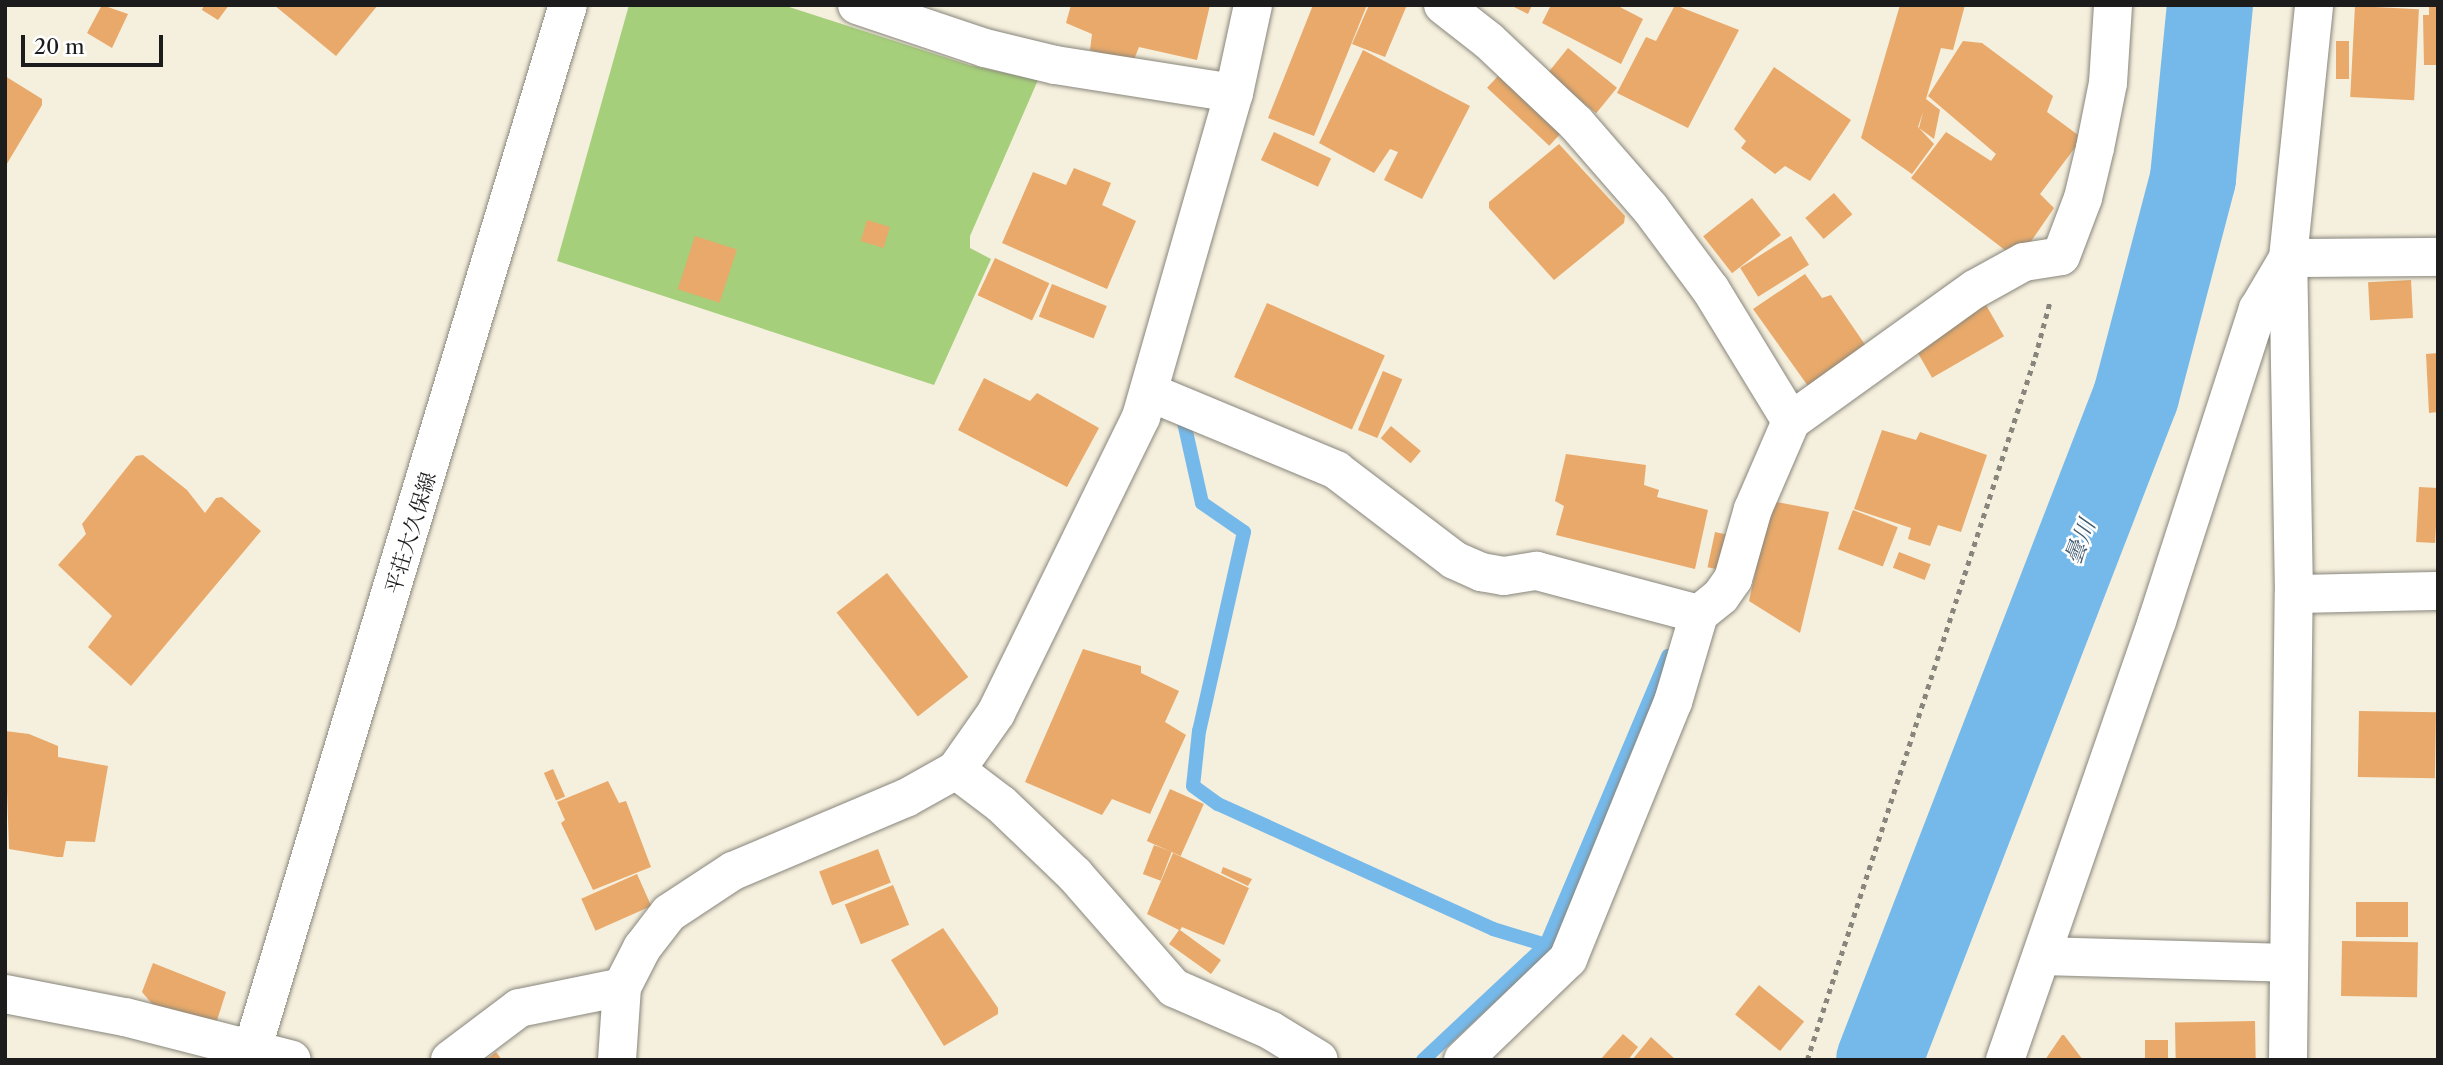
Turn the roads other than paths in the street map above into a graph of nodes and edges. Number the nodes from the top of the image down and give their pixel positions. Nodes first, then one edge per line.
1 (568, 5) edge
2 (857, 5) edge
3 (1253, 5) edge
4 (1443, 5) edge
5 (2113, 5) edge
6 (2314, 5) edge
7 (1234, 93) junction
8 (2438, 257) edge
9 (2288, 258) junction
10 (1149, 392) junction
11 (1791, 421) junction
12 (2438, 591) edge
13 (2294, 594) junction
14 (1699, 614) junction
15 (956, 770) junction
16 (2042, 956) junction
17 (2287, 964) junction
18 (622, 987) junction
19 (5, 994) edge
20 (250, 1054) edge
21 (292, 1060) edge
22 (450, 1060) edge
23 (617, 1060) edge
24 (1319, 1060) edge
25 (1463, 1060) edge
26 (2005, 1060) edge
27 (2288, 1060) edge

1 - 20 street, 平荘大久保線
2 - 7 street
3 - 7 street
4 - 11 street
5 - 11 street
6 - 9 street
7 - 10 street
8 - 9 street
9 - 13 street
9 - 16 street
10 - 14 street
10 - 15 street
11 - 14 street
12 - 13 street
13 - 17 street
14 - 25 street
15 - 18 street
15 - 24 street
16 - 17 street
16 - 26 street
17 - 27 street
18 - 22 street
18 - 23 street
19 - 20 street
20 - 21 street

